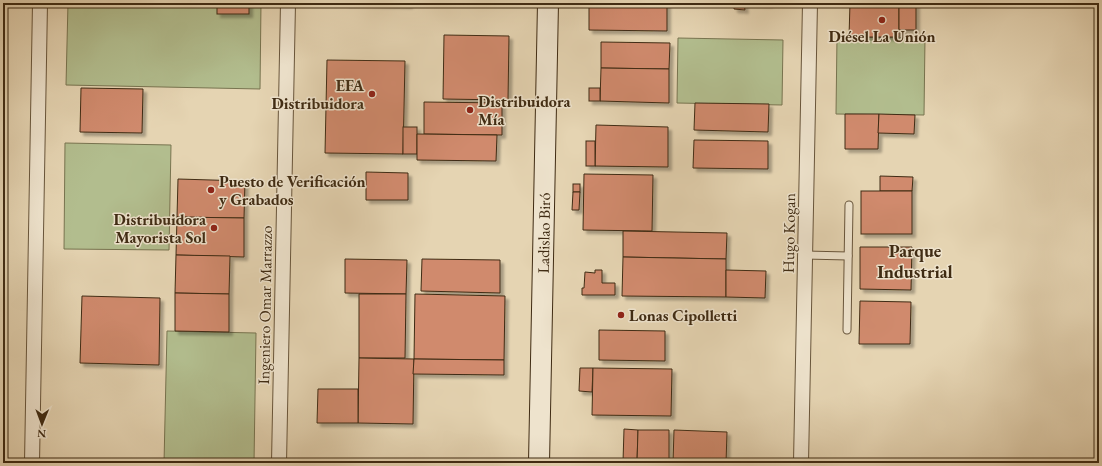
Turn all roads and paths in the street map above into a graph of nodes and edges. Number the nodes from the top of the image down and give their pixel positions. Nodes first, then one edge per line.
1 (40, 3) edge
2 (288, 3) edge
3 (548, 3) edge
4 (810, 3) edge
5 (849, 205) dead end
6 (805, 255) junction
7 (848, 256) junction
8 (847, 330) dead end
9 (32, 463) edge
10 (279, 463) edge
11 (539, 463) edge
12 (801, 463) edge

1 - 9 street
2 - 10 street, Ingeniero Omar Marrazzo
3 - 11 street, Ladislao Biró
4 - 6 street, Hugo Kogan
5 - 7 lane
6 - 7 lane
6 - 12 street, Hugo Kogan
7 - 8 lane

